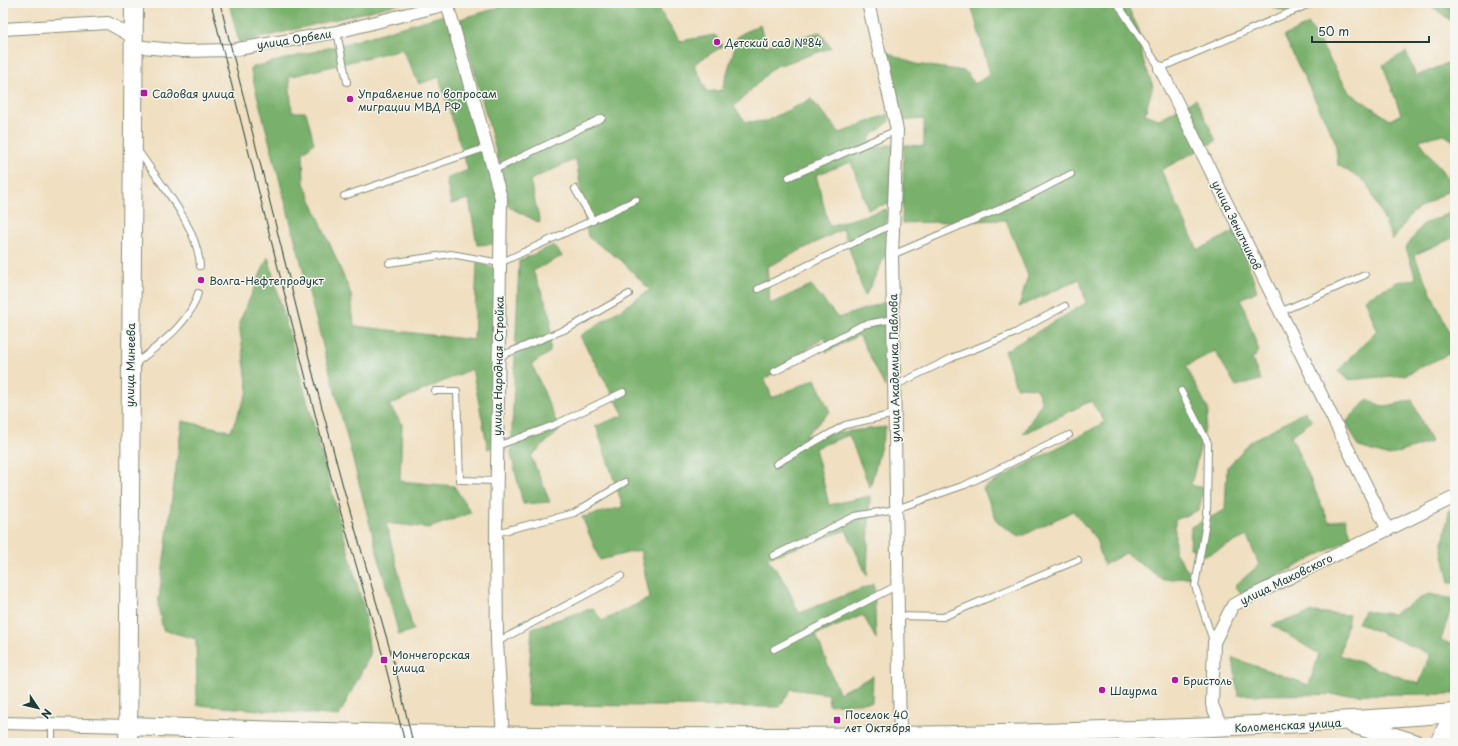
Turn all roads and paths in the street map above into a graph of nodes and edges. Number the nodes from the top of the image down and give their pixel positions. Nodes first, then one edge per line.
1 (134, 3) edge
2 (449, 3) edge
3 (868, 3) edge
4 (1117, 3) edge
5 (1312, 3) edge
6 (3, 29) edge
7 (337, 32) junction
8 (133, 42) junction
9 (1160, 68) junction
10 (347, 82) dead end
11 (602, 118) dead end
12 (897, 130) junction
13 (132, 143) junction
14 (488, 147) junction
15 (494, 170) junction
16 (1071, 174) dead end
17 (789, 177) dead end
18 (575, 189) dead end
19 (344, 196) dead end
20 (636, 200) dead end
21 (593, 221) junction
22 (893, 224) junction
23 (892, 255) junction
24 (389, 263) dead end
25 (500, 263) junction
26 (200, 266) dead end
27 (1365, 275) dead end
28 (758, 289) dead end
29 (198, 293) dead end
30 (629, 294) dead end
31 (1065, 306) dead end
32 (1280, 312) junction
33 (893, 319) junction
34 (498, 357) junction
35 (130, 367) junction
36 (774, 372) dead end
37 (894, 386) junction
38 (1181, 391) dead end
39 (435, 392) dead end
40 (623, 392) dead end
41 (894, 414) junction
42 (1069, 436) dead end
43 (497, 446) junction
44 (776, 464) dead end
45 (496, 481) junction
46 (625, 482) dead end
47 (1455, 497) edge
48 (896, 510) junction
49 (1388, 530) junction
50 (496, 533) junction
51 (773, 556) dead end
52 (1078, 560) dead end
53 (621, 576) dead end
54 (898, 585) junction
55 (898, 616) junction
56 (497, 642) junction
57 (1214, 642) junction
58 (774, 649) dead end
59 (1454, 714) edge
60 (1343, 720) junction
61 (3, 724) edge
62 (52, 725) junction
63 (1222, 728) junction
64 (128, 734) edge
65 (172, 735) edge
66 (503, 737) junction
67 (900, 737) junction
68 (52, 743) edge
69 (136, 743) edge
70 (1414, 743) edge
71 (1439, 743) edge

1 - 8 main road, улица Минеева
2 - 7 street, улица Орбели
2 - 14 street, улица Народная Стройка
3 - 12 street, улица Академика Павлова
4 - 9 lane
5 - 9 lane
6 - 8 street
7 - 8 street, улица Орбели
7 - 10 lane
8 - 13 main road, улица Минеева
9 - 32 street, улица Зенитчиков
11 - 15 lane
12 - 17 lane
12 - 22 street, улица Академика Павлова
13 - 26 lane
13 - 35 main road, улица Минеева
14 - 15 street, улица Народная Стройка
14 - 19 lane
15 - 25 street, улица Народная Стройка
16 - 23 lane
18 - 21 lane
20 - 21 lane
21 - 25 lane
22 - 23 street, улица Академика Павлова
22 - 28 lane
23 - 33 street, улица Академика Павлова
24 - 25 lane
25 - 34 street, улица Народная Стройка
27 - 32 lane
29 - 35 lane
30 - 34 lane
31 - 37 lane
32 - 49 street, улица Зенитчиков
33 - 36 lane
33 - 37 street, улица Академика Павлова
34 - 43 street, улица Народная Стройка
35 - 64 main road, улица Минеева
37 - 41 street, улица Академика Павлова
38 - 57 lane
39 - 45 lane
40 - 43 lane
41 - 44 lane
41 - 48 street, улица Академика Павлова
42 - 48 lane
43 - 45 street, улица Народная Стройка
45 - 50 street, улица Народная Стройка
46 - 50 lane
47 - 49 street, улица Маковского
48 - 51 lane
48 - 54 street, улица Академика Павлова
49 - 57 street, улица Маковского
50 - 56 street, улица Народная Стройка
52 - 55 lane
53 - 56 lane
54 - 55 street, улица Академика Павлова
54 - 58 lane
55 - 67 street, улица Академика Павлова
56 - 66 street, улица Народная Стройка
57 - 63 street, улица Маковского
59 - 60 main road
59 - 71 main road
60 - 63 main road, Коломенская улица
60 - 70 main road, Коломенская улица
61 - 62 street
62 - 64 street
62 - 68 lane
63 - 67 main road, Коломенская улица
64 - 65 main road, Коломенская улица
64 - 69 main road
65 - 66 main road, Коломенская улица
66 - 67 main road, Коломенская улица

